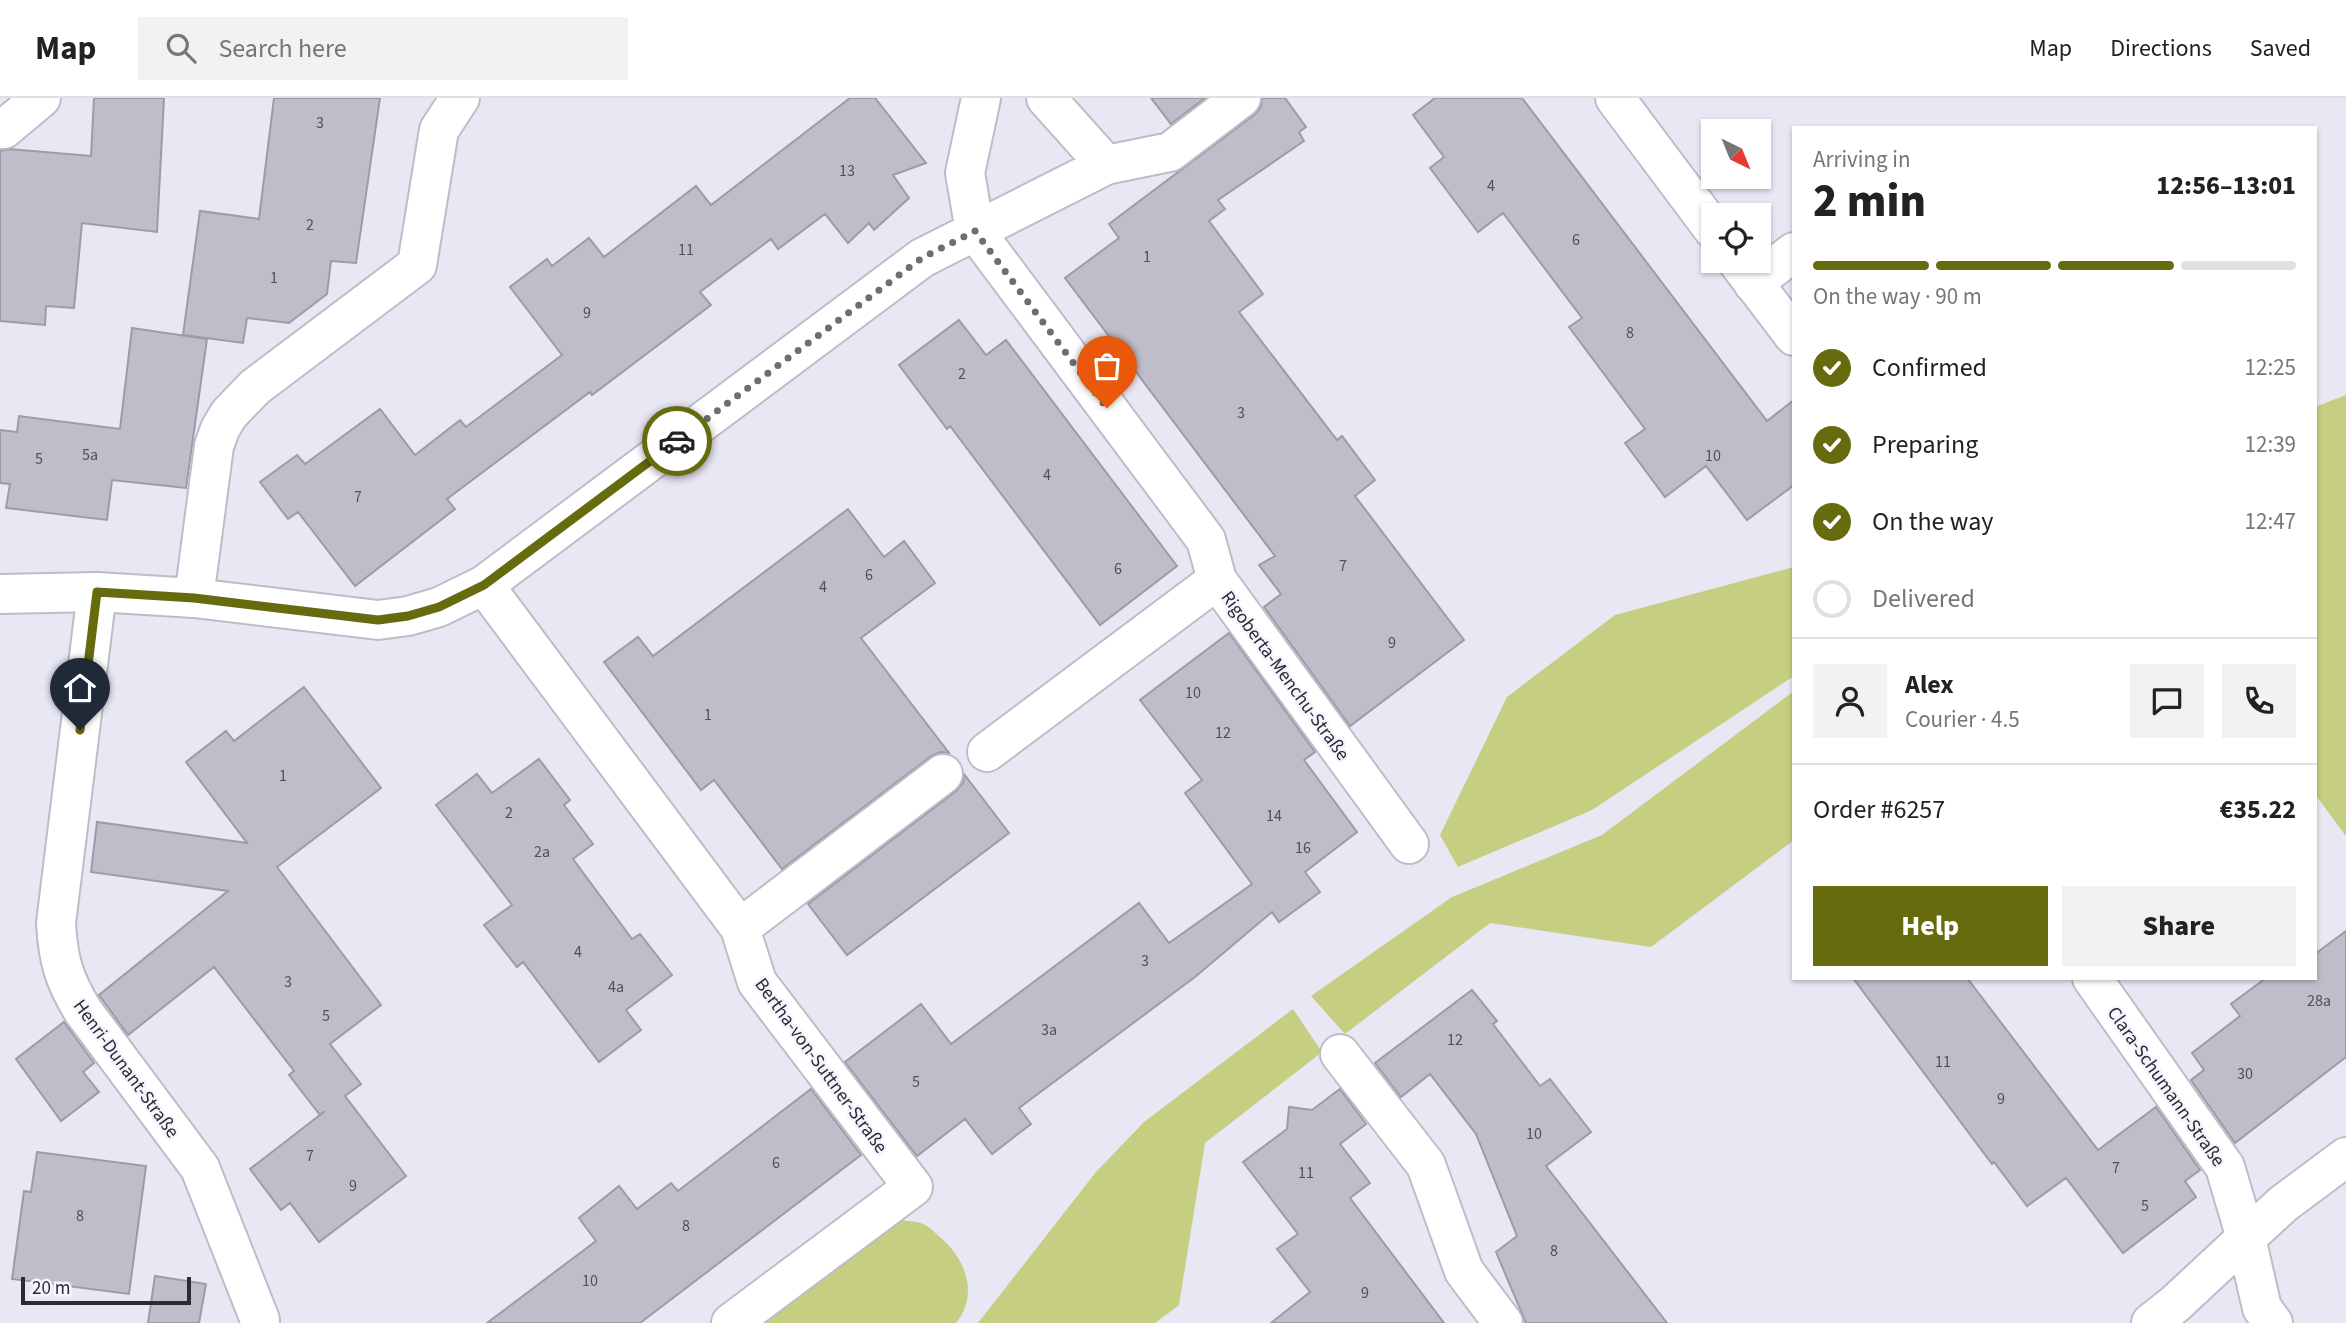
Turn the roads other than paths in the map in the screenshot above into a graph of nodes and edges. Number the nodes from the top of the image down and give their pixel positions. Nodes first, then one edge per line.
1 (41, 98) edge
2 (460, 98) edge
3 (981, 98) edge
4 (1046, 98) edge
5 (1241, 98) edge
6 (1615, 98) edge
7 (0, 129) edge
8 (1106, 165) junction
9 (1701, 213) edge
10 (975, 231) junction
11 (1792, 253) edge
12 (1771, 261) edge
13 (1746, 273) edge
14 (1792, 333) edge
15 (1217, 580) junction
16 (484, 585) junction
17 (97, 592) junction
18 (0, 594) edge
19 (194, 598) junction
20 (987, 752) dead end
21 (943, 774) dead end
22 (1409, 844) dead end
23 (740, 928) junction
24 (2093, 980) edge
25 (1340, 1054) dead end
26 (2346, 1157) edge
27 (2246, 1238) junction
28 (260, 1320) dead end
29 (731, 1323) edge
30 (1503, 1323) edge
31 (2151, 1323) edge
32 (2273, 1323) edge

1 - 7 street
2 - 19 street
3 - 10 street
4 - 8 street
5 - 8 street
6 - 9 street
8 - 10 street
10 - 15 street, Rigoberta-Menchu-Straße
10 - 16 street
11 - 12 street
13 - 14 street
15 - 20 street
15 - 22 street, Rigoberta-Menchu-Straße
16 - 19 street
16 - 23 street, Bertha-von-Suttner-Straße
17 - 18 street
17 - 19 street
17 - 28 street, Henri-Dunant-Straße
21 - 23 street
23 - 29 street, Bertha-von-Suttner-Straße
24 - 27 street, Clara-Schumann-Straße
25 - 30 street
26 - 27 street
27 - 31 street
27 - 32 street, Clara-Schumann-Straße

